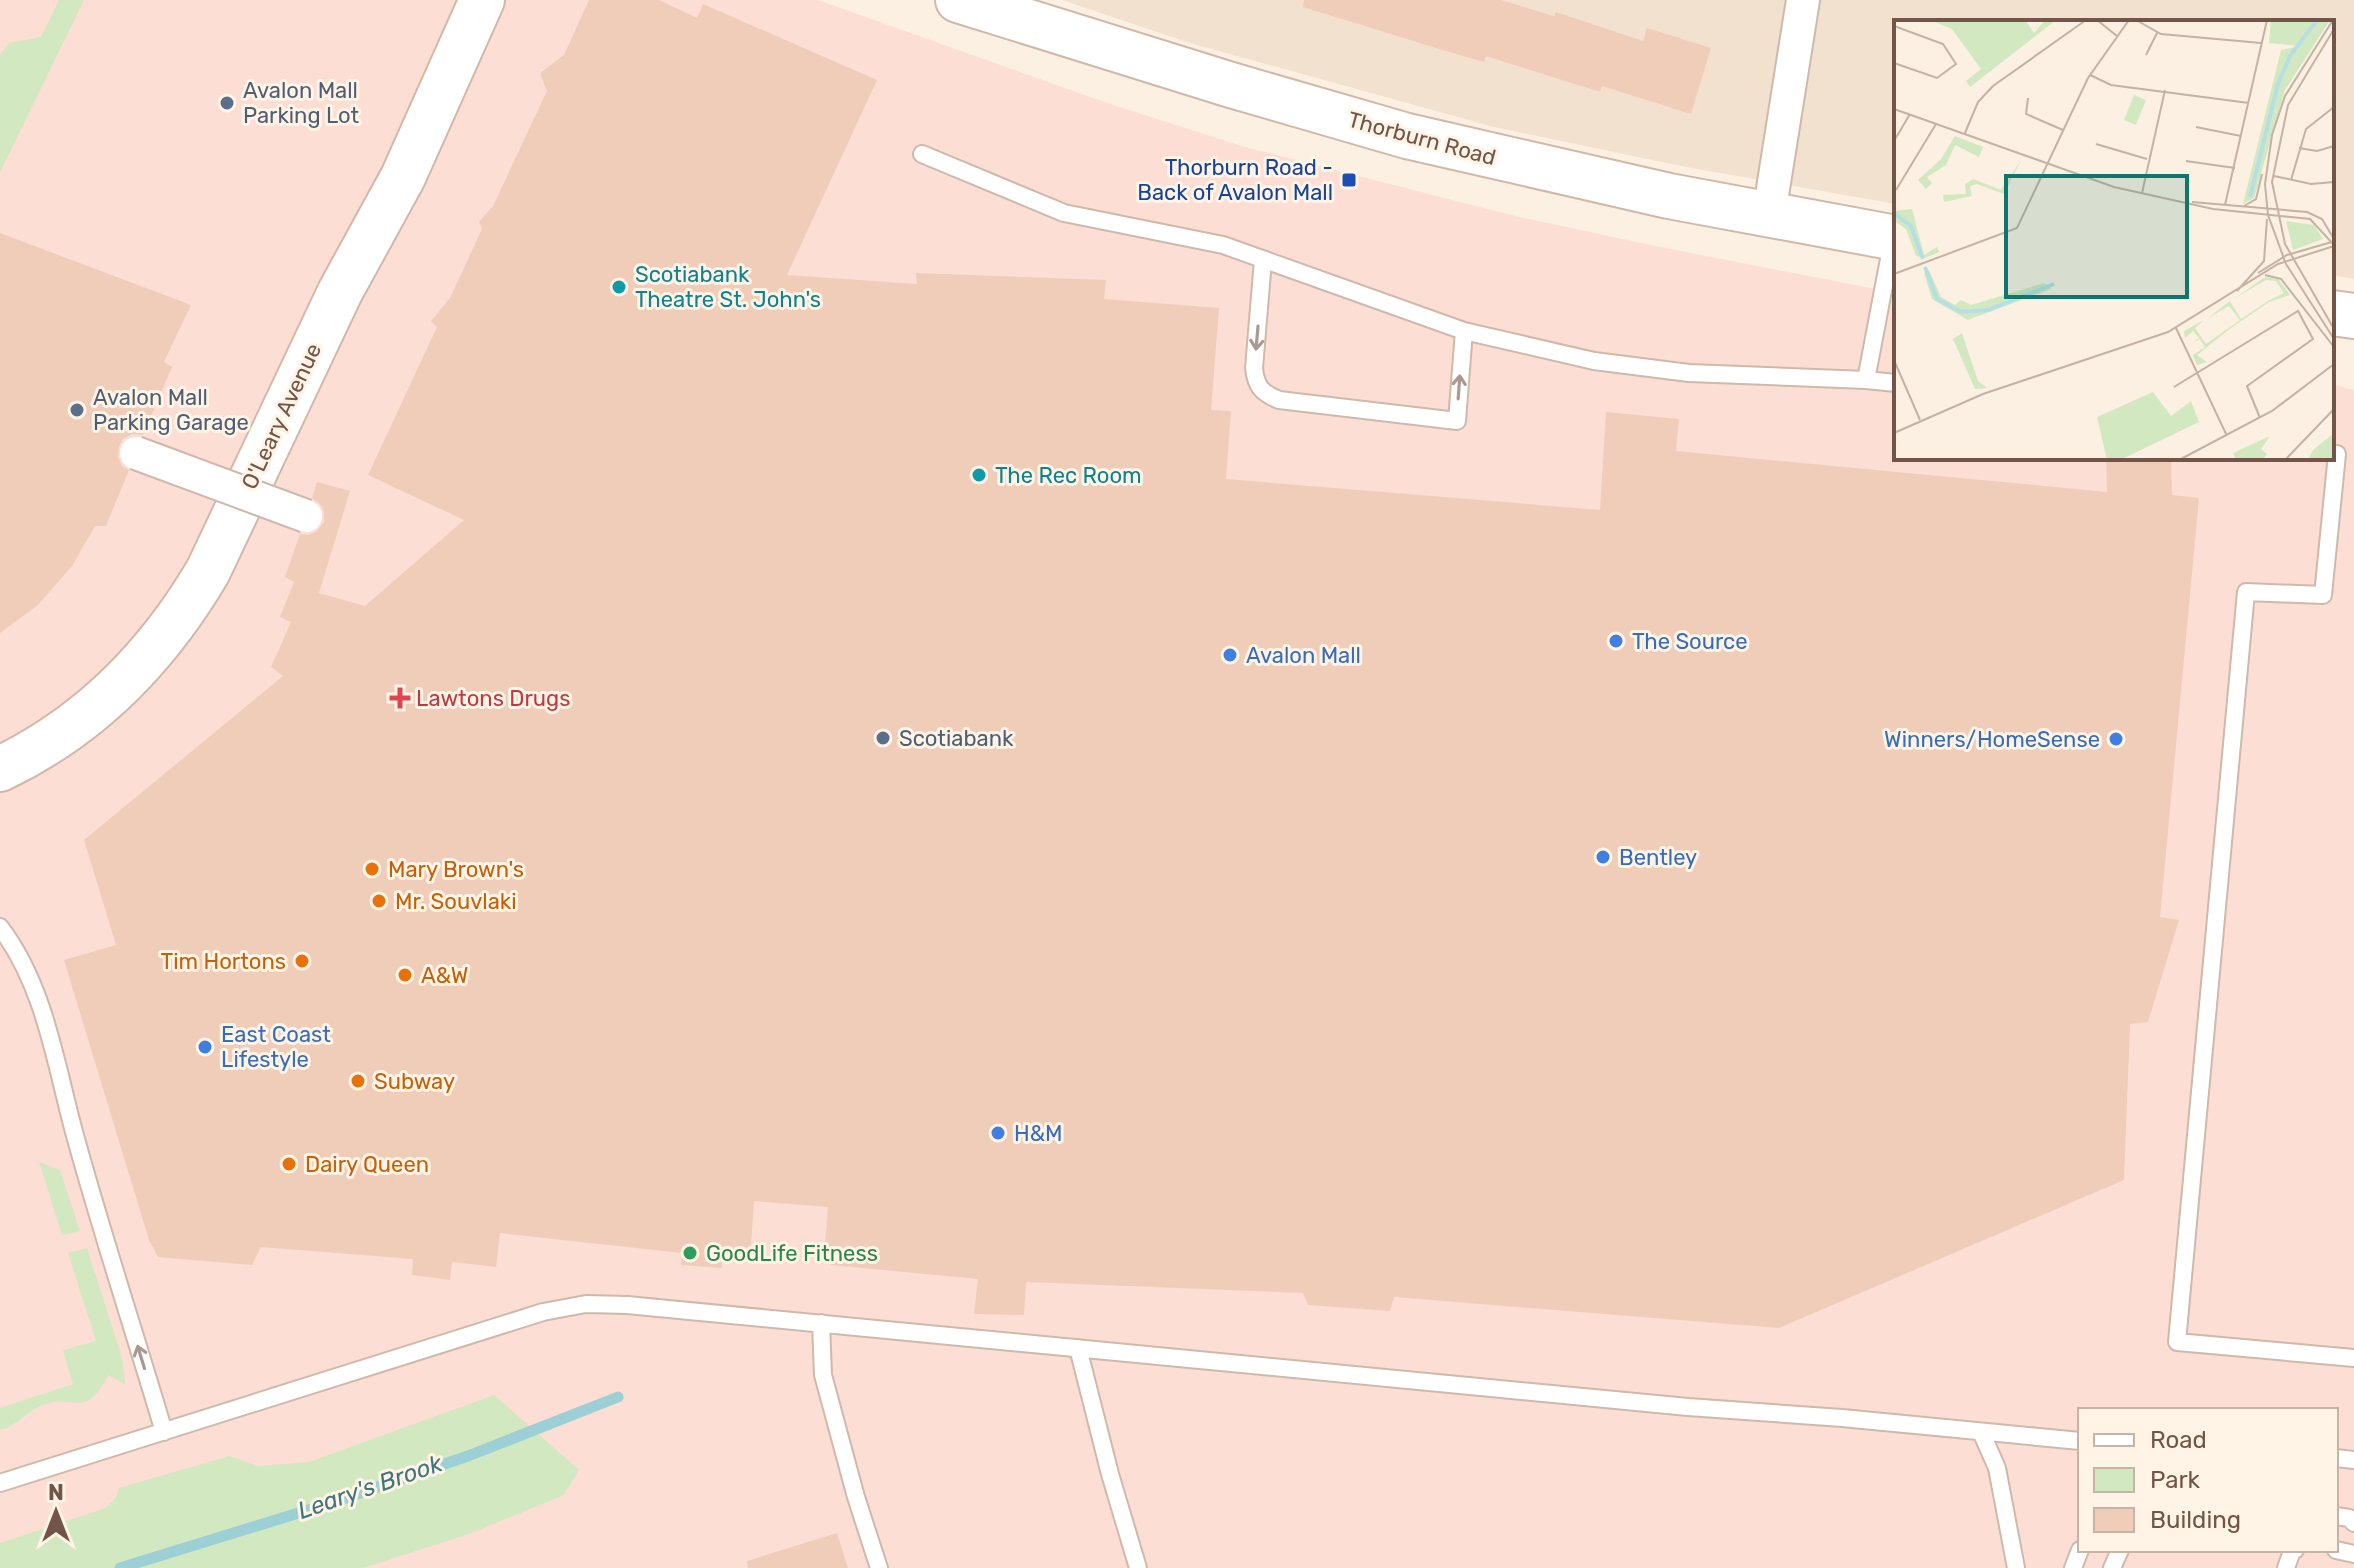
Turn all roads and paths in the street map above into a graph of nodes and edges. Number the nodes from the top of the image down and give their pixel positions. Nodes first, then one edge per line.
1 (482, 0) edge
2 (958, 0) edge
3 (1803, 0) edge
4 (922, 154) dead end
5 (1769, 214) junction
6 (1894, 237) edge
7 (1263, 260) junction
8 (2334, 313) edge
9 (2354, 316) edge
10 (1464, 331) junction
11 (1866, 380) junction
12 (1894, 383) edge
13 (136, 453) dead end
14 (2341, 455) edge
15 (306, 516) dead end
16 (0, 769) edge
17 (0, 927) edge
18 (821, 1323) junction
19 (1078, 1348) junction
20 (2354, 1358) edge
21 (164, 1432) junction
22 (1982, 1434) junction
23 (2078, 1441) edge
24 (0, 1483) edge
25 (879, 1568) edge
26 (1138, 1568) edge
27 (2016, 1568) edge

1 - 16 main road, O'Leary Avenue
2 - 5 main road, Thorburn Road
3 - 5 street
4 - 7 lane
5 - 6 main road, Thorburn Road
6 - 11 lane
7 - 10 lane
7 -> 10 lane
8 - 9 main road
10 - 11 lane
11 - 12 lane
13 - 15 street, bridge
14 - 20 lane
21 -> 17 lane
18 - 19 lane
18 - 21 lane
18 - 25 lane
19 - 22 lane
19 - 26 lane
21 - 24 lane
22 - 23 lane
22 - 27 lane

